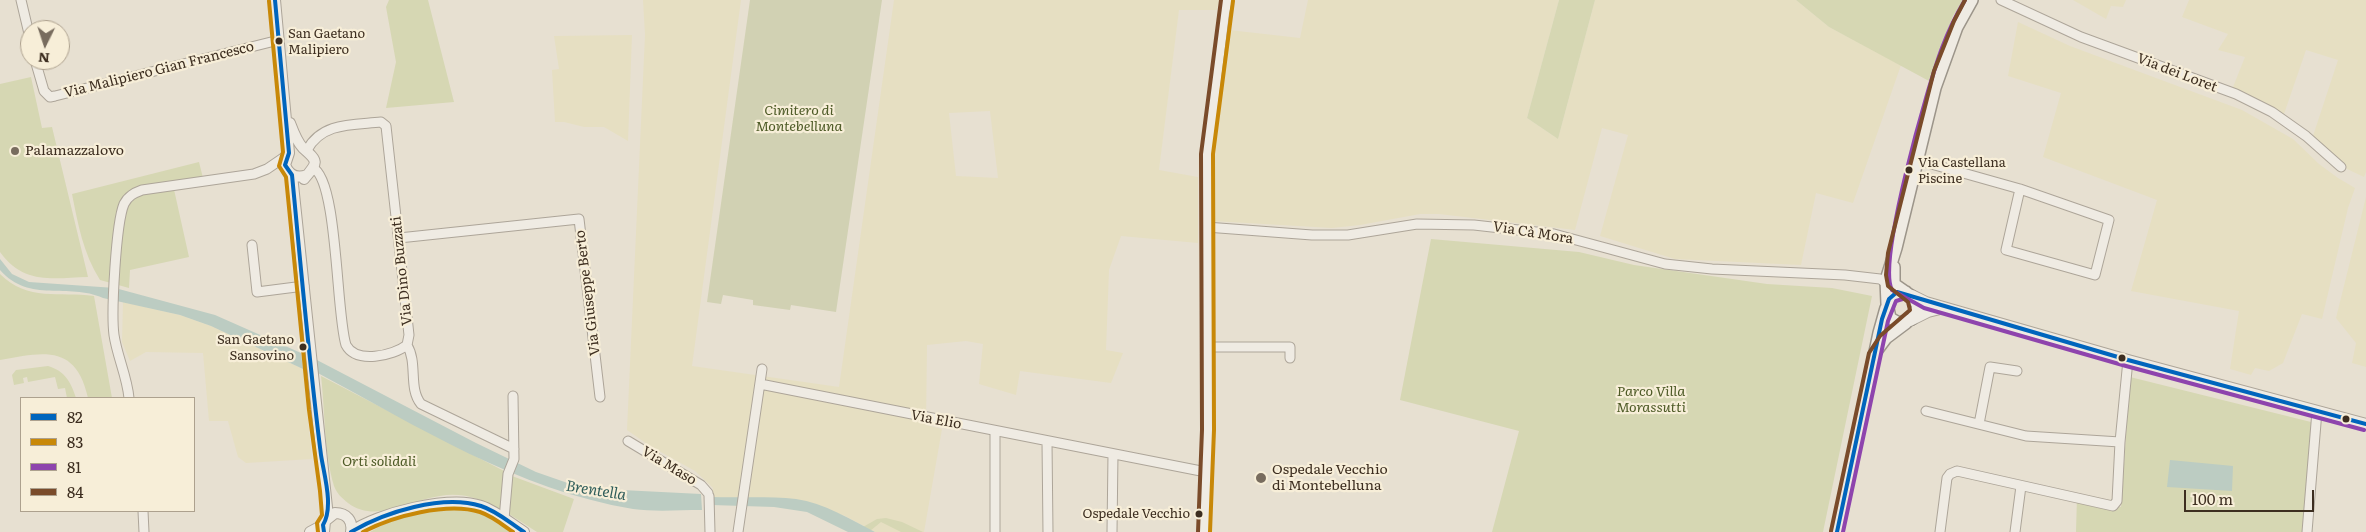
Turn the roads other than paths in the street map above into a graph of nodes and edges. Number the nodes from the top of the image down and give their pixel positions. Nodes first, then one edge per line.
1 (21, 0) edge
2 (275, 0) edge
3 (1227, 0) edge
4 (1972, 0) edge
5 (2001, 0) edge
6 (26, 20) edge
7 (279, 40) junction
8 (38, 70) edge
9 (286, 108) junction
10 (305, 149) junction
11 (288, 154) junction
12 (1917, 160) junction
13 (2341, 167) dead end
14 (267, 169) junction
15 (310, 171) junction
16 (291, 173) junction
17 (2020, 189) junction
18 (295, 206) junction
19 (1206, 227) junction
20 (399, 238) junction
21 (252, 245) dead end
22 (1896, 248) junction
23 (1886, 283) junction
24 (304, 286) junction
25 (1909, 294) junction
26 (1886, 306) junction
27 (1950, 309) junction
28 (1908, 322) junction
29 (407, 345) junction
30 (1207, 347) junction
31 (1875, 355) junction
32 (1290, 358) dead end
33 (2128, 360) junction
34 (762, 369) dead end
35 (2017, 371) dead end
36 (760, 384) junction
37 (513, 396) dead end
38 (129, 397) edge
39 (600, 397) dead end
40 (1926, 411) dead end
41 (2317, 411) junction
42 (1979, 424) junction
43 (2366, 424) edge
44 (995, 431) junction
45 (628, 441) dead end
46 (1047, 442) junction
47 (2120, 442) junction
48 (514, 449) junction
49 (1113, 454) junction
50 (1206, 472) junction
51 (2022, 486) junction
52 (326, 490) junction
53 (143, 512) edge
54 (344, 516) junction
55 (504, 519) junction
56 (370, 520) junction
57 (325, 525) edge
58 (145, 530) edge
59 (310, 532) edge
60 (351, 532) edge
61 (524, 532) edge
62 (710, 532) edge
63 (738, 532) edge
64 (995, 532) edge
65 (1048, 532) edge
66 (1112, 532) edge
67 (1204, 532) edge
68 (1837, 532) edge
69 (1940, 532) edge
70 (2015, 532) edge
71 (2307, 532) edge

1 - 6 street
2 - 7 street
3 - 19 street
4 - 12 main road
5 - 13 street, Via dei Loret
7 - 8 street, Via Malipiero Gian Francesco
7 - 9 street
9 - 10 street
9 - 11 street
10 - 11 street
10 - 15 street
10 - 20 street, Via Dino Buzzati
11 - 14 street
11 - 16 street
12 - 17 street
12 - 22 main road
14 - 16 street
14 - 38 street
15 - 16 street
15 - 18 street
15 - 29 street, Via Dino Buzzati
16 - 18 street
17 - 17 street
18 - 24 street
19 - 23 street, Via Cà Mora
19 - 30 street
20 - 29 street, Via Dino Buzzati
20 - 39 street, Via Giuseppe Berto
21 - 24 street
22 - 23 main road
22 - 25 main road
23 - 26 main road
24 - 52 street
25 - 26 main road
25 - 27 street
25 - 28 main road
26 - 28 main road
26 - 31 main road
27 - 28 street
27 - 33 street
28 - 31 main road
29 - 48 street
30 - 32 street
30 - 50 street
31 - 68 main road
33 - 41 street
33 - 47 street
34 - 36 street
35 - 42 street
36 - 44 street, Via Elio
36 - 63 street
37 - 48 street
40 - 42 street
41 - 43 street
41 - 71 street
42 - 47 street
44 - 46 street, Via Elio
44 - 64 street
45 - 62 street, Via Maso
46 - 49 street, Via Elio
46 - 65 street
47 - 51 street
48 - 55 street
49 - 50 street, Via Elio
49 - 66 street
50 - 67 street
51 - 69 street
51 - 70 street
52 - 54 street
52 - 57 street
53 - 58 street
54 - 56 street
54 - 57 street
54 - 60 street
55 - 56 street
55 - 61 street
56 - 60 street
57 - 59 street

